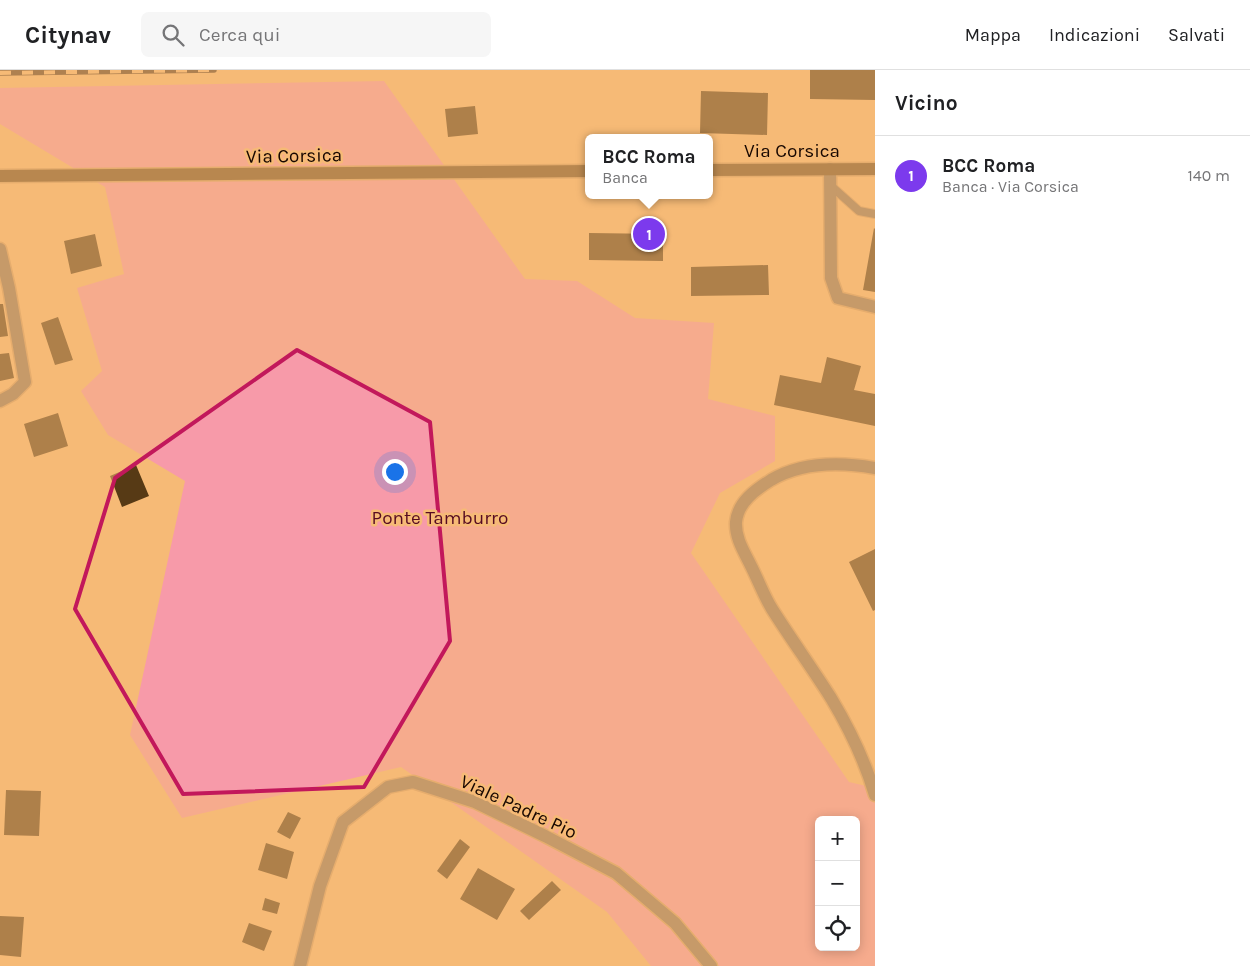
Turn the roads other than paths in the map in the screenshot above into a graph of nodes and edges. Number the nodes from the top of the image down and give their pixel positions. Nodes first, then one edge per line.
1 (875, 168) edge
2 (830, 169) junction
3 (713, 170) edge
4 (585, 171) edge
5 (0, 176) edge
6 (830, 185) junction
7 (875, 214) edge
8 (0, 250) edge
9 (875, 307) edge
10 (0, 401) edge
11 (875, 468) edge
12 (875, 795) edge
13 (300, 966) edge
14 (711, 966) edge

1 - 2 main road, Via Corsica
2 - 3 main road, Via Corsica
2 - 6 street
4 - 5 main road, Via Corsica
6 - 7 lane
6 - 9 street
8 - 10 street
11 - 12 street
13 - 14 street, Viale Padre Pio

